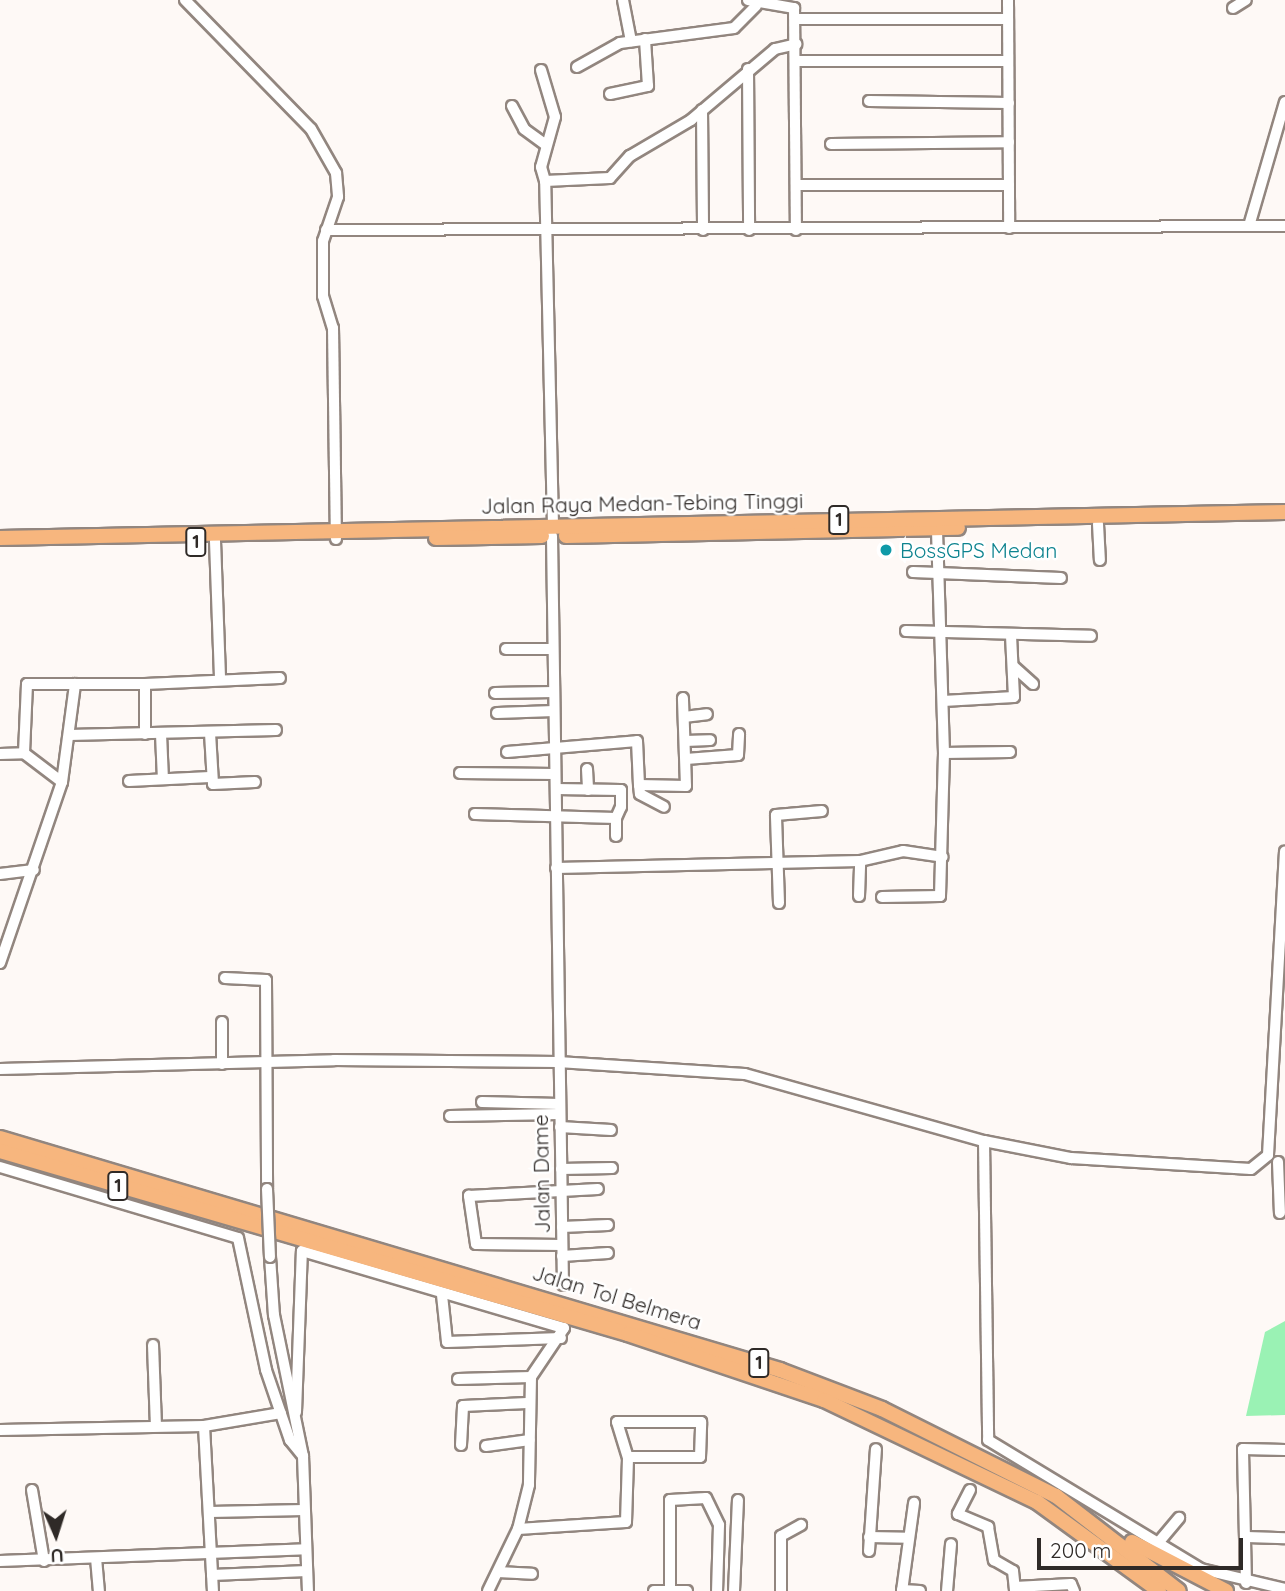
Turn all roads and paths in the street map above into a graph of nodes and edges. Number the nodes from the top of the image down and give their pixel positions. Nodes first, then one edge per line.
1 (185, 0) edge
2 (623, 0) edge
3 (804, 0) edge
4 (1008, 0) edge
5 (1247, 0) edge
6 (752, 3) edge
7 (770, 3) edge
8 (793, 7) junction
9 (1233, 8) dead end
10 (795, 19) junction
11 (1008, 19) junction
12 (645, 39) junction
13 (632, 41) junction
14 (796, 44) junction
15 (797, 61) junction
16 (1009, 61) junction
17 (577, 67) dead end
18 (748, 69) junction
19 (541, 70) dead end
20 (610, 94) dead end
21 (869, 101) dead end
22 (1285, 102) edge
23 (1009, 103) junction
24 (512, 106) dead end
25 (702, 110) junction
26 (1009, 142) junction
27 (831, 144) dead end
28 (546, 145) junction
29 (545, 181) junction
30 (1009, 184) junction
31 (797, 185) junction
32 (1249, 226) junction
33 (1285, 226) edge
34 (1009, 228) junction
35 (326, 230) junction
36 (703, 230) junction
37 (749, 230) junction
38 (796, 230) junction
39 (545, 231) junction
40 (1285, 512) edge
41 (1285, 521) edge
42 (1098, 524) junction
43 (937, 528) junction
44 (552, 531) junction
45 (336, 535) junction
46 (0, 538) edge
47 (215, 541) junction
48 (0, 546) edge
49 (1100, 560) dead end
50 (913, 572) dead end
51 (937, 574) junction
52 (1061, 578) dead end
53 (906, 631) dead end
54 (939, 635) junction
55 (1011, 636) junction
56 (1091, 636) dead end
57 (506, 649) dead end
58 (553, 649) junction
59 (1013, 666) junction
60 (280, 678) dead end
61 (220, 680) junction
62 (75, 684) junction
63 (145, 684) junction
64 (1033, 684) dead end
65 (554, 692) junction
66 (495, 693) dead end
67 (683, 698) dead end
68 (943, 701) junction
69 (554, 711) junction
70 (497, 713) dead end
71 (707, 714) dead end
72 (684, 718) junction
73 (276, 730) dead end
74 (210, 733) junction
75 (145, 734) junction
76 (162, 734) junction
77 (739, 734) dead end
78 (69, 736) junction
79 (710, 740) dead end
80 (685, 741) junction
81 (555, 748) junction
82 (507, 752) dead end
83 (1010, 752) dead end
84 (24, 753) junction
85 (944, 753) junction
86 (0, 754) edge
87 (687, 759) junction
88 (587, 769) dead end
89 (460, 774) dead end
90 (555, 774) junction
91 (210, 777) junction
92 (163, 779) junction
93 (129, 781) dead end
94 (62, 782) junction
95 (255, 782) dead end
96 (639, 785) junction
97 (556, 789) junction
98 (588, 790) junction
99 (664, 807) dead end
100 (822, 811) dead end
101 (475, 814) dead end
102 (616, 818) junction
103 (556, 820) junction
104 (616, 836) dead end
105 (1285, 851) edge
106 (943, 857) junction
107 (860, 861) junction
108 (777, 863) junction
109 (556, 868) junction
110 (34, 870) junction
111 (0, 874) edge
112 (859, 896) dead end
113 (882, 897) dead end
114 (779, 903) dead end
115 (0, 963) edge
116 (225, 978) dead end
117 (222, 1022) dead end
118 (558, 1062) junction
119 (222, 1064) junction
120 (265, 1064) junction
121 (0, 1069) edge
122 (482, 1102) dead end
123 (559, 1109) junction
124 (450, 1116) dead end
125 (560, 1127) junction
126 (611, 1130) dead end
127 (0, 1138) edge
128 (984, 1141) junction
129 (0, 1151) edge
130 (1277, 1161) edge
131 (0, 1167) edge
132 (611, 1168) dead end
133 (561, 1169) junction
134 (561, 1189) junction
135 (598, 1189) dead end
136 (1280, 1213) dead end
137 (608, 1224) dead end
138 (562, 1227) junction
139 (562, 1245) junction
140 (608, 1254) dead end
141 (562, 1256) junction
142 (563, 1284) dead end
143 (442, 1295) junction
144 (561, 1338) junction
145 (153, 1345) dead end
146 (531, 1377) junction
147 (458, 1379) dead end
148 (527, 1403) junction
149 (296, 1412) junction
150 (281, 1413) junction
151 (156, 1425) junction
152 (204, 1426) junction
153 (0, 1430) edge
154 (530, 1440) junction
155 (461, 1445) dead end
156 (486, 1447) dead end
157 (876, 1448) dead end
158 (1285, 1450) edge
159 (303, 1456) junction
160 (628, 1457) junction
161 (32, 1490) dead end
162 (970, 1490) dead end
163 (1056, 1496) junction
164 (738, 1500) dead end
165 (914, 1503) dead end
166 (304, 1510) junction
167 (210, 1512) junction
168 (1179, 1518) dead end
169 (801, 1525) dead end
170 (518, 1529) junction
171 (869, 1537) junction
172 (1247, 1537) junction
173 (908, 1538) junction
174 (1285, 1538) edge
175 (1158, 1543) junction
176 (951, 1544) dead end
177 (306, 1549) junction
178 (869, 1551) dead end
179 (210, 1552) junction
180 (96, 1558) junction
181 (0, 1561) edge
182 (44, 1561) junction
183 (307, 1571) junction
184 (498, 1572) junction
185 (532, 1574) dead end
186 (212, 1575) junction
187 (1246, 1583) junction
188 (1015, 1589) edge
189 (1285, 1589) edge
190 (670, 1590) edge
191 (902, 1590) edge
192 (99, 1591) edge
193 (213, 1591) edge
194 (308, 1591) edge
195 (488, 1591) edge
196 (653, 1591) edge
197 (687, 1591) edge
198 (717, 1591) edge
199 (734, 1591) edge
200 (780, 1591) edge
201 (920, 1591) edge
202 (947, 1591) edge
203 (1074, 1591) edge
204 (1159, 1591) edge
205 (1179, 1591) edge
206 (1226, 1591) edge

1 - 35 street
2 - 13 street
3 - 8 street
4 - 11 street
5 - 9 street
6 - 7 street
6 - 12 street
7 - 8 street
8 - 10 street
10 - 11 street
10 - 14 street
11 - 16 street
12 - 13 street
12 - 20 street
13 - 17 street
14 - 15 street
14 - 18 street
15 - 16 street
15 - 31 street
16 - 23 street
18 - 25 street
18 - 37 street
19 - 28 street, Jalan Dame
21 - 23 street
22 - 32 street
23 - 26 street
24 - 28 street
25 - 29 street
25 - 36 street
26 - 27 street
26 - 30 street
28 - 29 street, Jalan Dame
29 - 39 street, Jalan Dame
30 - 31 street
30 - 34 street
31 - 38 street
32 - 33 street
32 - 34 street
34 - 38 street
35 - 39 street
35 - 45 street
36 - 37 street
36 - 39 street
37 - 38 street
39 - 44 street, Jalan Dame
40 - 44 highway, Jalan Raya Medan-Tebing Tinggi / 1
41 - 42 highway, Jalan Raya Medan-Tebing Tinggi / 1
42 - 43 highway, Jalan Raya Medan-Tebing Tinggi / 1
42 - 49 street
43 - 44 highway, Jalan Raya Medan-Tebing Tinggi / 1
43 - 51 street
44 - 45 highway, Jalan Raya Medan-Tebing Tinggi / 1
44 - 58 street, Jalan Dame
45 - 46 highway, Jalan Raya Medan-Tebing Tinggi / 1
45 - 47 highway, Jalan Raya Medan-Tebing Tinggi / 1
47 - 48 highway, Jalan Raya Medan-Tebing Tinggi / 1
47 - 61 street
50 - 51 street
51 - 52 street
51 - 54 street
53 - 54 street
54 - 55 street
54 - 68 street
55 - 56 street
55 - 59 street
57 - 58 street
58 - 65 street, Jalan Dame
59 - 64 street
59 - 68 street
60 - 61 street
61 - 63 street
62 - 63 street
62 - 78 street
62 - 84 street
63 - 75 street
65 - 66 street
65 - 69 street, Jalan Dame
67 - 72 street
68 - 85 street
69 - 70 street
69 - 81 street, Jalan Dame
71 - 72 street
72 - 80 street
73 - 74 street
74 - 76 street
74 - 91 street
75 - 76 street
75 - 78 street
76 - 92 street
77 - 87 street
78 - 94 street
79 - 80 street
80 - 87 street
81 - 82 street
81 - 90 street, Jalan Dame
81 - 96 street
83 - 85 street
84 - 86 street
84 - 94 street
85 - 106 street
87 - 96 street
88 - 98 street
89 - 90 street
90 - 97 street, Jalan Dame
91 - 92 street
91 - 95 street
92 - 93 street
94 - 110 street
96 - 99 street
97 - 98 street
97 - 103 street, Jalan Dame
98 - 102 street
100 - 108 street
101 - 103 street
102 - 103 street
102 - 104 street
103 - 109 street, Jalan Dame
105 - 130 street
106 - 107 street
106 - 113 street
107 - 108 street
107 - 112 street
108 - 109 street
108 - 114 street
109 - 118 street, Jalan Dame
110 - 111 street
110 - 115 street
116 - 120 street
117 - 119 street
118 - 120 street
118 - 123 street, Jalan Dame
118 - 128 street
119 - 120 street
119 - 121 street
120 - 149 street, bridge
122 - 123 street
123 - 124 street
123 - 125 street, Jalan Dame
125 - 126 street
125 - 133 street, Jalan Dame
127 - 163 highway, Jalan Tol Belmera / 1
128 - 130 street
128 - 175 street
129 - 204 highway, Jalan Tol Belmera / 1
130 - 136 street
131 - 150 street
132 - 133 street
133 - 134 street, Jalan Dame
134 - 135 street
134 - 138 street, Jalan Dame
134 - 139 street
137 - 138 street
138 - 139 street, Jalan Dame
139 - 141 street, Jalan Dame
140 - 141 street
141 - 142 street, Jalan Dame
143 - 144 street
143 - 144 street
143 - 149 street
144 - 146 street
145 - 151 street
146 - 147 street
146 - 148 street
148 - 154 street
148 - 155 street
149 - 159 street
150 - 152 street
150 - 159 street
151 - 152 street
151 - 153 street
152 - 167 street
154 - 156 street
154 - 170 street
157 - 171 street
158 - 172 street
159 - 166 street
160 - 160 street
160 - 170 street
161 - 182 street
162 - 188 street
163 - 205 highway, Jalan Tol Belmera / 1
163 - 206 highway
164 - 199 street
165 - 173 street
166 - 167 street
166 - 177 street
167 - 179 street
168 - 175 street
169 - 200 street
170 - 184 street
171 - 173 street
171 - 178 street
172 - 174 street
172 - 187 street
173 - 191 street
175 - 187 street
176 - 202 street
177 - 179 street
177 - 183 street
179 - 180 street
179 - 186 street
180 - 182 street
180 - 192 street
181 - 182 street
183 - 186 street
183 - 194 street
184 - 185 street
184 - 195 street
186 - 193 street
187 - 189 street
188 - 203 street
190 - 196 street
190 - 197 street
190 - 198 street
191 - 201 street

